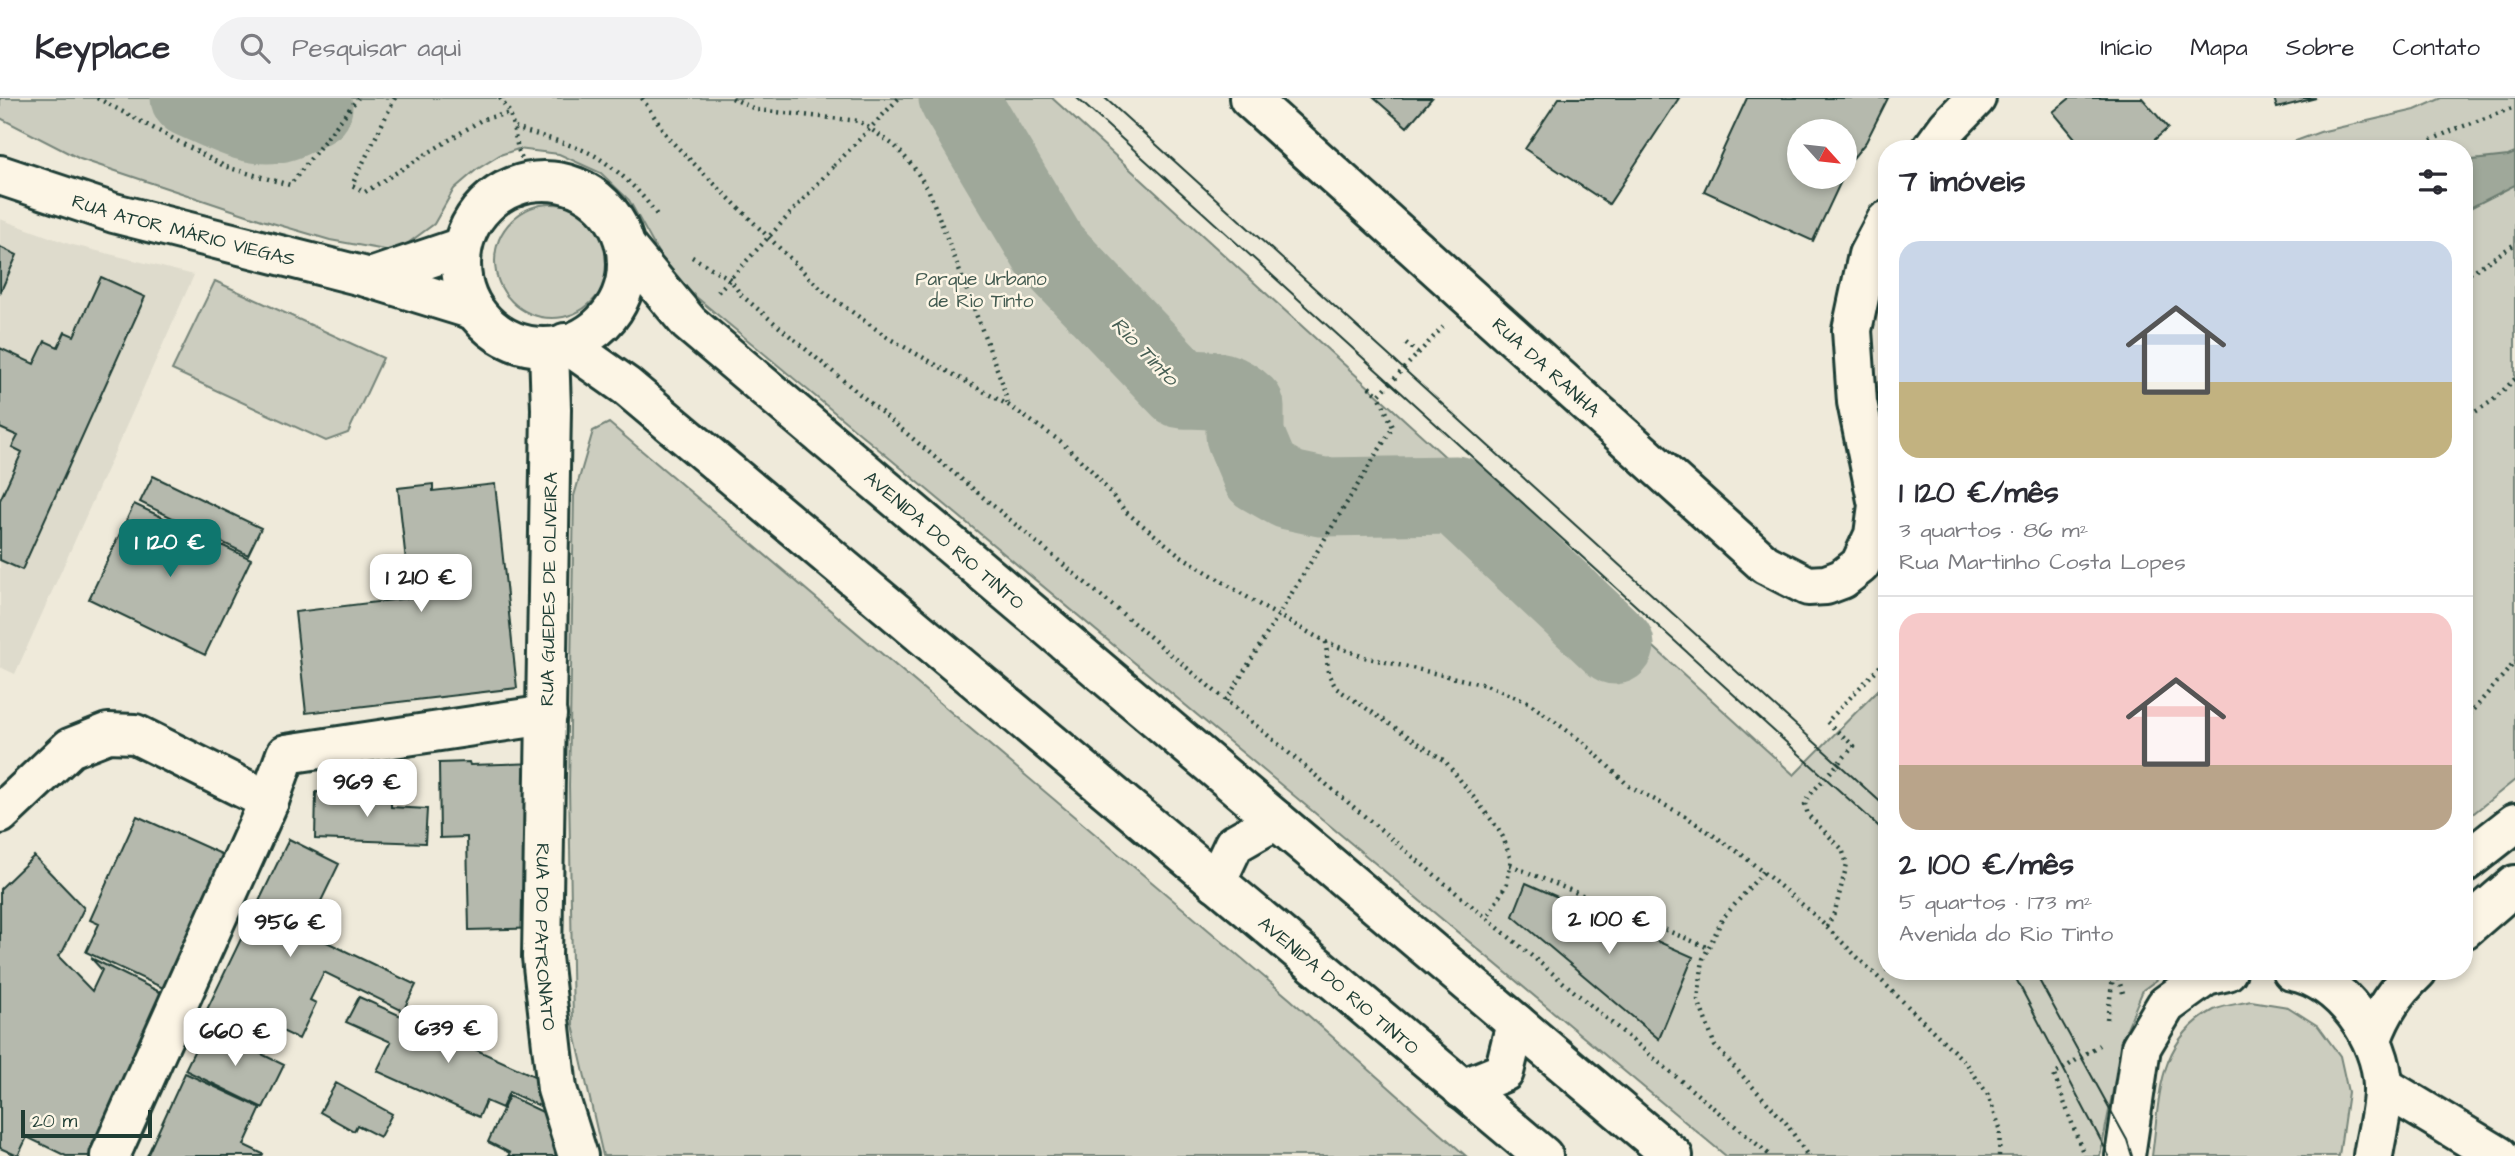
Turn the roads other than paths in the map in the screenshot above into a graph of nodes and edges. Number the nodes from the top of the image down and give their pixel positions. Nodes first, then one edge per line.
1 (1249, 98) edge
2 (1976, 98) edge
3 (1939, 140) edge
4 (0, 175) edge
5 (1878, 236) edge
6 (462, 247) junction
7 (626, 247) junction
8 (370, 278) junction
9 (474, 310) junction
10 (557, 346) junction
11 (1878, 505) edge
12 (1878, 505) edge
13 (547, 715) junction
14 (269, 801) junction
15 (0, 814) edge
16 (1276, 820) junction
17 (2515, 822) edge
18 (2473, 856) edge
19 (1216, 882) junction
20 (2515, 885) edge
21 (2473, 921) edge
22 (2200, 980) edge
23 (2314, 980) edge
24 (2408, 980) edge
25 (1517, 1023) junction
26 (2372, 1039) junction
27 (2383, 1086) junction
28 (1462, 1088) junction
29 (110, 1156) edge
30 (578, 1156) edge
31 (1542, 1156) edge
32 (1673, 1156) edge
33 (2124, 1156) edge
34 (2373, 1156) edge
35 (2499, 1156) edge

1 - 12 street, RUA DA RANHA
2 - 3 street
4 - 8 street, RUA ATOR MÁRIO VIEGAS
5 - 11 street, RUA DA RANHA
6 - 7 street
6 - 8 street
6 - 9 street
7 - 10 street
7 - 16 street, AVENIDA DO RIO TINTO
8 - 9 street, RUA ATOR MÁRIO VIEGAS
9 - 10 street
10 - 13 street, RUA GUEDES DE OLIVEIRA
10 - 19 street, AVENIDA DO RIO TINTO
13 - 14 street, RUA GUEDES DE OLIVEIRA
13 - 30 street, RUA DO PATRONATO
14 - 15 street
14 - 29 street, RUA GUEDES DE OLIVEIRA
16 - 19 street
16 - 25 street, AVENIDA DO RIO TINTO
17 - 18 street
19 - 28 street, AVENIDA DO RIO TINTO
20 - 21 street
22 - 33 street
23 - 26 street
24 - 26 street
25 - 28 street
25 - 32 street, AVENIDA DO RIO TINTO
26 - 27 street
27 - 34 street
27 - 35 street
28 - 31 street, AVENIDA DO RIO TINTO

